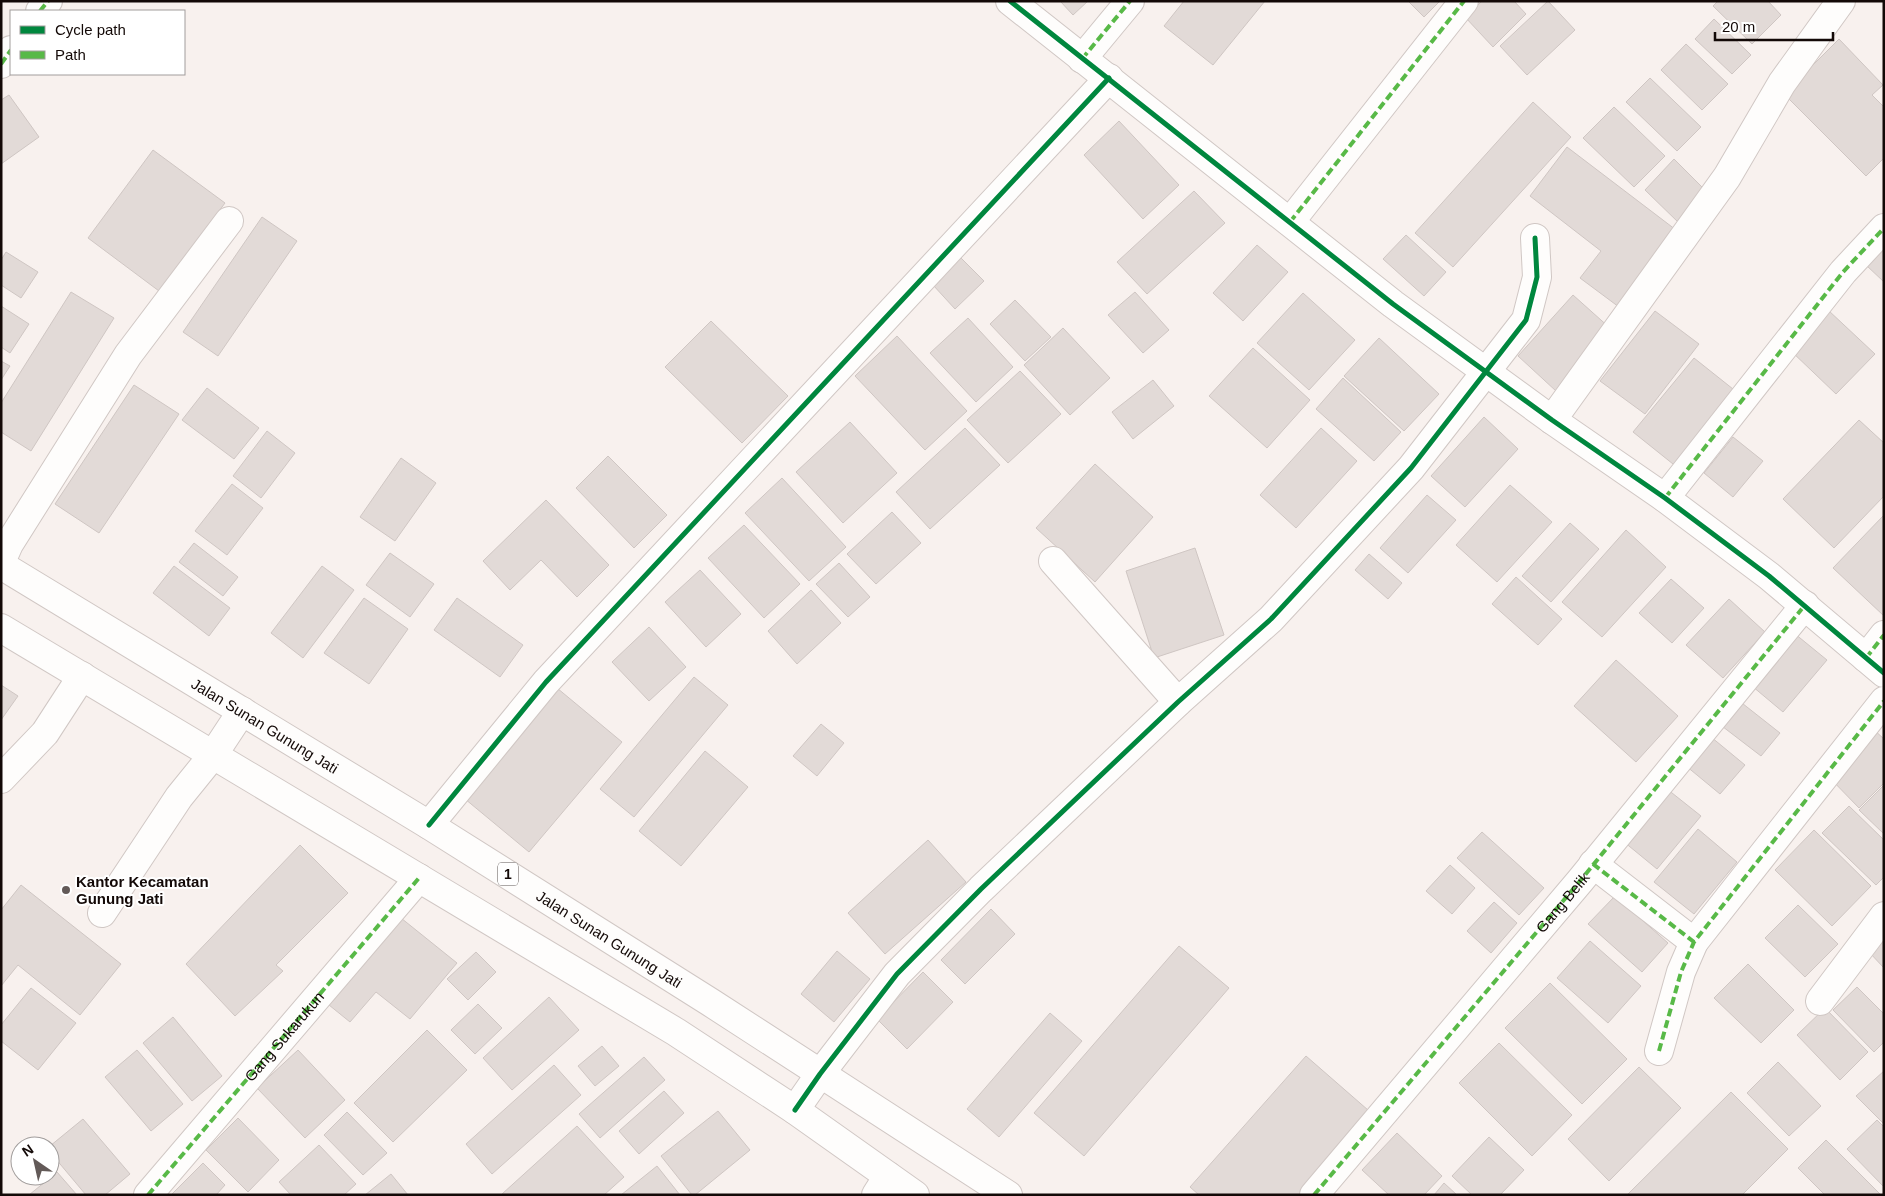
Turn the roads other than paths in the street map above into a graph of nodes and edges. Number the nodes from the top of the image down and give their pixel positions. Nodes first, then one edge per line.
1 (1010, 1) edge
2 (1130, 1) edge
3 (1464, 1) edge
4 (1841, 1) edge
5 (10, 51) edge
6 (1082, 59) junction
7 (1, 64) edge
8 (1109, 78) junction
9 (229, 222) dead end
10 (1290, 222) junction
11 (1884, 228) edge
12 (1535, 238) dead end
13 (1486, 372) junction
14 (1552, 420) junction
15 (1665, 498) junction
16 (1053, 561) dead end
17 (1, 563) edge
18 (1805, 605) junction
19 (1, 628) edge
20 (1884, 635) edge
21 (1875, 666) edge
22 (82, 676) junction
23 (1884, 701) edge
24 (1178, 702) junction
25 (242, 711) junction
26 (213, 755) junction
27 (1, 779) edge
28 (429, 825) junction
29 (1593, 864) junction
30 (419, 878) junction
31 (102, 913) dead end
32 (1884, 916) edge
33 (1694, 942) junction
34 (1820, 1001) dead end
35 (1659, 1051) dead end
36 (820, 1074) junction
37 (795, 1110) junction
38 (882, 1186) edge
39 (148, 1195) edge
40 (915, 1195) edge
41 (1008, 1195) edge
42 (1314, 1195) edge

1 - 6 main road
2 - 6 main road
3 - 10 main road
4 - 14 main road
5 - 7 main road
6 - 8 main road
8 - 10 main road
8 - 28 main road
9 - 17 main road
10 - 13 main road
11 - 15 main road
12 - 13 main road
13 - 14 main road
13 - 24 main road
14 - 15 main road
15 - 18 main road
16 - 24 main road
17 - 25 main road, Jalan Sunan Gunung Jati / 1
18 - 21 main road
18 - 29 main road, Gang Belik
19 - 22 main road
20 - 21 main road
22 - 26 main road
22 - 27 main road
23 - 33 main road
24 - 36 main road
25 - 26 main road
25 - 28 main road, Jalan Sunan Gunung Jati / 1
26 - 30 main road
26 - 31 main road
28 - 36 main road, Jalan Sunan Gunung Jati / 1
29 - 33 main road
29 - 42 main road, Gang Belik
30 - 37 main road
30 - 39 main road, Gang Sukarukun
32 - 34 main road
33 - 35 main road
36 - 37 main road
36 - 41 main road, Jalan Sunan Gunung Jati / 1
37 - 38 main road
38 - 40 main road

